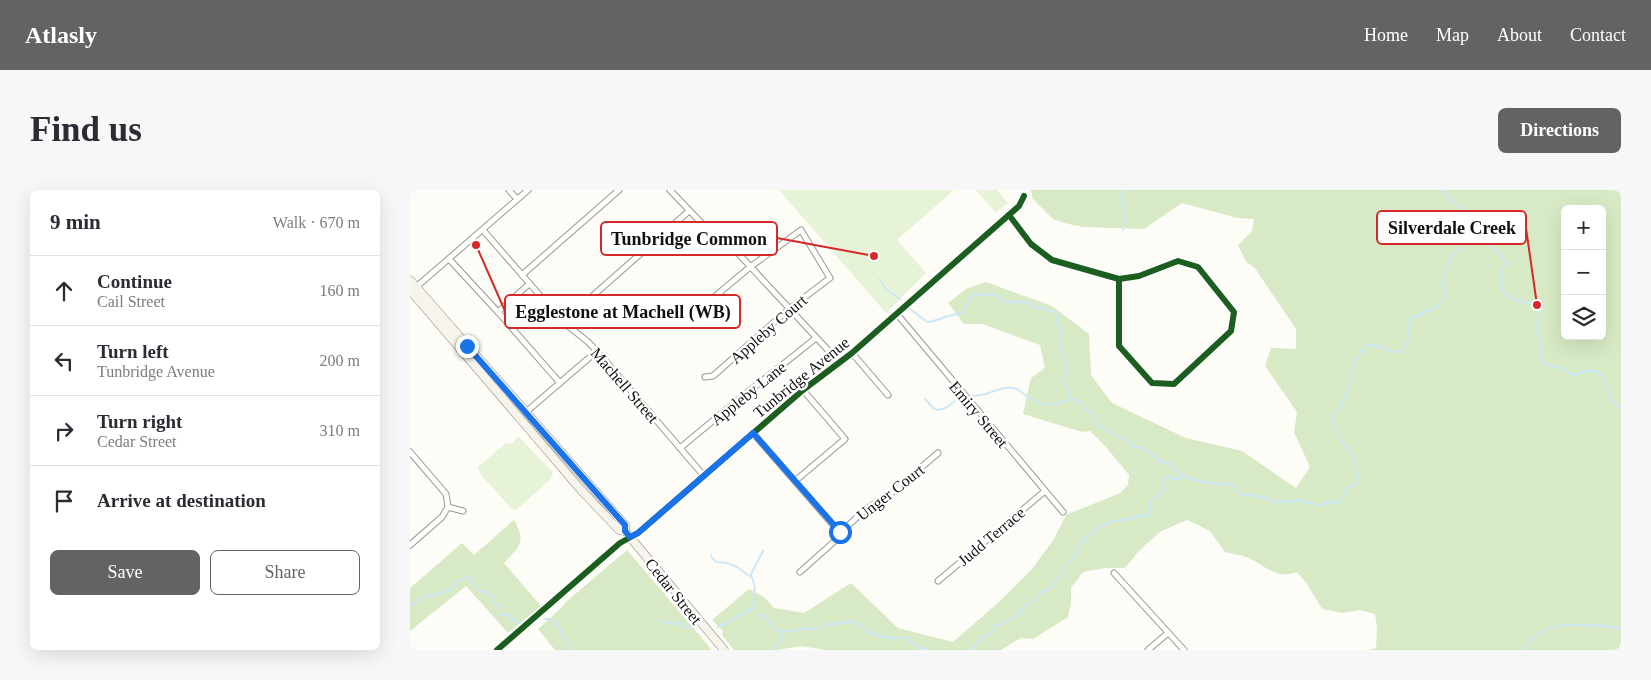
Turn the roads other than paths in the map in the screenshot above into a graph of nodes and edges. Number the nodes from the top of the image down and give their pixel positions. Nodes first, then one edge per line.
1 (509, 190) edge
2 (528, 190) edge
3 (619, 190) edge
4 (670, 190) edge
5 (1024, 196) dead end
6 (517, 199) junction
7 (689, 211) junction
8 (1009, 215) junction
9 (483, 230) junction
10 (708, 230) dead end
11 (735, 250) dead end
12 (449, 259) junction
13 (750, 267) junction
14 (522, 275) junction
15 (1119, 279) junction
16 (410, 280) edge
17 (529, 284) junction
18 (412, 290) edge
19 (700, 309) dead end
20 (790, 309) junction
21 (498, 312) junction
22 (897, 314) junction
23 (562, 322) junction
24 (816, 338) junction
25 (597, 351) junction
26 (852, 353) junction
27 (840, 363) junction
28 (705, 378) dead end
29 (560, 383) junction
30 (803, 390) junction
31 (888, 395) dead end
32 (526, 412) junction
33 (753, 433) junction
34 (680, 448) junction
35 (410, 452) edge
36 (938, 453) dead end
37 (412, 459) edge
38 (704, 476) junction
39 (796, 481) junction
40 (1045, 491) junction
41 (448, 507) junction
42 (463, 511) dead end
43 (1063, 512) dead end
44 (840, 532) junction
45 (627, 534) junction
46 (410, 545) edge
47 (800, 572) dead end
48 (1114, 573) dead end
49 (938, 581) dead end
50 (1168, 633) junction
51 (497, 650) edge
52 (724, 650) edge
53 (1148, 650) edge
54 (1184, 650) edge

1 - 6 street
2 - 6 street
3 - 14 street
4 - 7 street
5 - 8 street, Tunbridge Avenue
6 - 9 street
7 - 10 street
7 - 23 street
8 - 15 street
8 - 22 street, Tunbridge Avenue
9 - 12 street
9 - 14 street, Machell Street
11 - 13 street
12 - 18 street
12 - 21 street
13 - 19 street
13 - 20 street
13 - 20 street, Appleby Court
14 - 17 street, Machell Street
15 - 15 street
16 - 18 main road, Cedar Street
17 - 21 street
17 - 23 street, Machell Street
18 - 32 main road, Cedar Street
18 - 45 main road, Cedar Street
20 - 24 street
20 - 28 street, Appleby Court
21 - 29 street
22 - 26 street, Tunbridge Avenue
22 - 40 street, Emiry Street
23 - 25 street, Machell Street
24 - 27 street
24 - 34 street, Appleby Lane
25 - 29 street
25 - 34 street, Machell Street
26 - 27 street, Tunbridge Avenue
26 - 31 street
27 - 30 street, Tunbridge Avenue
29 - 32 street
30 - 33 street, Tunbridge Avenue
30 - 39 street
32 - 45 main road, Cedar Street
33 - 38 street, Tunbridge Avenue
33 - 39 street
34 - 38 street, Machell Street
35 - 37 street
36 - 44 street, Unger Court
37 - 41 street
38 - 45 street, Tunbridge Avenue
39 - 44 street
40 - 43 street, Emiry Street
40 - 49 street, Judd Terrace
41 - 42 street
41 - 46 street
44 - 47 street, Unger Court
45 - 51 street, Tunbridge Avenue
45 - 52 main road, Cedar Street
48 - 50 street
50 - 53 street
50 - 54 street

